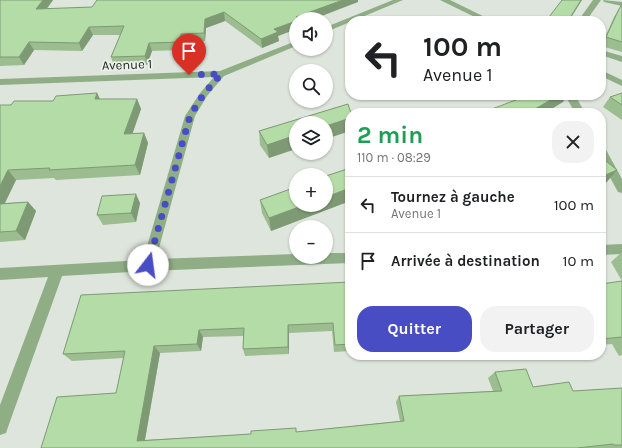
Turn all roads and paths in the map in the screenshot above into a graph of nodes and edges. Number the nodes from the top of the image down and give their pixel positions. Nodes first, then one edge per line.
1 (399, 0) edge
2 (444, 0) edge
3 (597, 0) edge
4 (607, 0) edge
5 (622, 4) edge
6 (360, 16) edge
7 (478, 16) edge
8 (586, 16) edge
9 (345, 22) edge
10 (333, 27) edge
11 (289, 46) edge
12 (606, 53) edge
13 (622, 58) edge
14 (221, 74) junction
15 (606, 76) edge
16 (0, 82) edge
17 (622, 83) edge
18 (606, 160) edge
19 (622, 189) edge
20 (622, 249) edge
21 (606, 250) edge
22 (345, 258) edge
23 (148, 265) junction
24 (57, 270) junction
25 (0, 274) edge
26 (0, 427) edge

1 - 6 street
2 - 7 street
3 - 8 street
4 - 5 street
9 - 10 street
11 - 14 street, Avenue 1
12 - 13 street
14 - 16 street, Avenue 1
14 - 23 street
15 - 17 street
18 - 19 street
20 - 21 street
22 - 23 street
23 - 24 street
24 - 25 street
24 - 26 street

